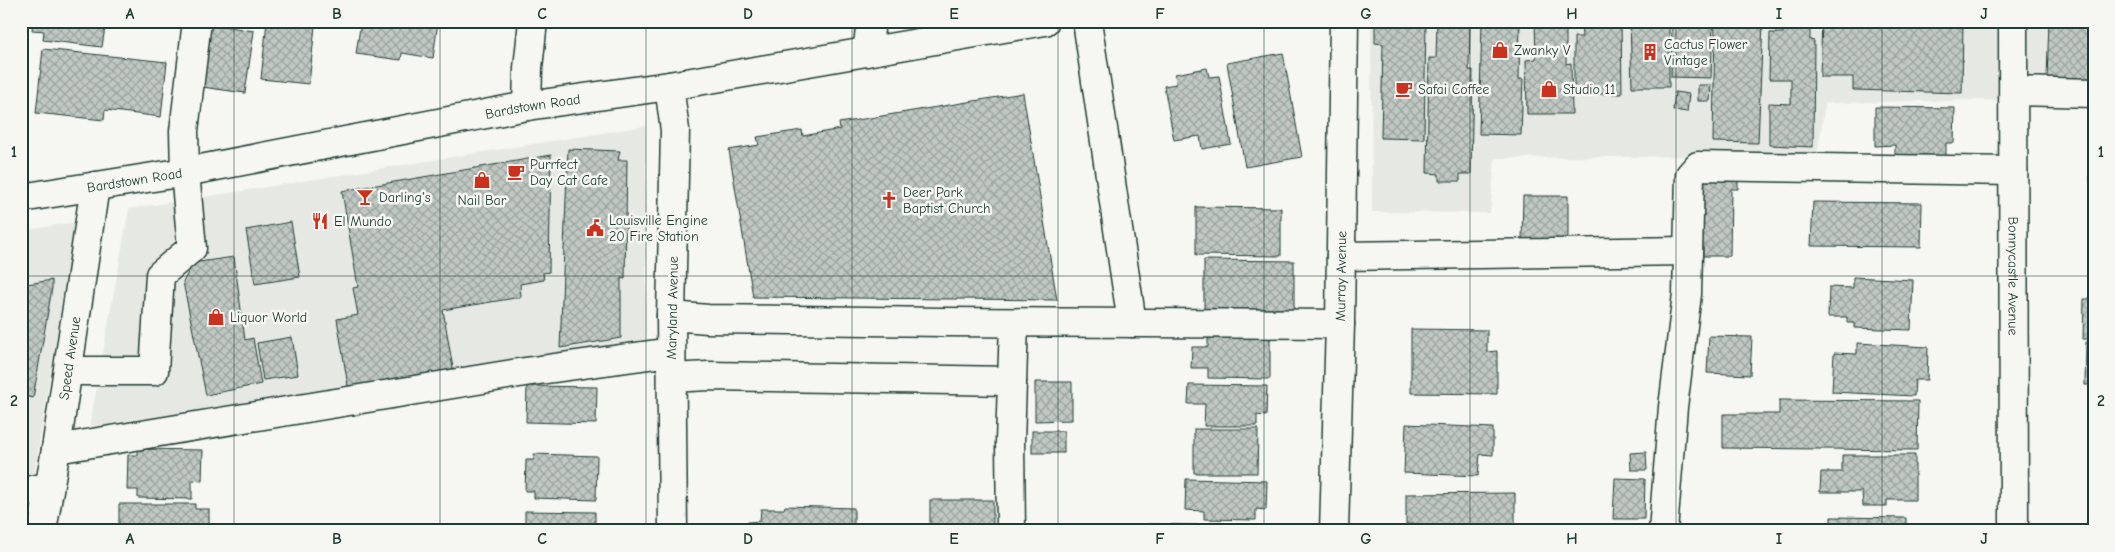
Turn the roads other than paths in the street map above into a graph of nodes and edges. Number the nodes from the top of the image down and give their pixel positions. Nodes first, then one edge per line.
1 (197, 21) edge
2 (533, 21) edge
3 (871, 21) edge
4 (1045, 21) edge
5 (1087, 21) edge
6 (1344, 21) edge
7 (2013, 21) edge
8 (867, 52) junction
9 (669, 86) junction
10 (2014, 91) junction
11 (2094, 93) edge
12 (528, 106) junction
13 (2014, 171) junction
14 (185, 172) junction
15 (95, 186) junction
16 (21, 198) edge
17 (1688, 251) junction
18 (1341, 256) junction
19 (671, 316) junction
20 (1014, 323) junction
21 (1132, 323) junction
22 (1340, 324) junction
23 (672, 365) junction
24 (68, 370) junction
25 (1012, 381) junction
26 (56, 449) junction
27 (48, 487) junction
28 (21, 492) edge
29 (42, 531) edge
30 (673, 531) edge
31 (1011, 531) edge
32 (1334, 531) edge
33 (1663, 531) edge
34 (2014, 531) edge

1 - 14 street
2 - 12 street
3 - 8 street
4 - 8 street, Bardstown Road
5 - 21 street
6 - 18 street, Murray Avenue
7 - 10 street, Bonnycastle Avenue
8 - 9 street, Bardstown Road
9 - 12 street, Bardstown Road
9 - 19 street, Maryland Avenue
10 - 11 street
10 - 13 street, Bonnycastle Avenue
12 - 14 street, Bardstown Road
13 - 17 street
13 - 34 street, Bonnycastle Avenue
14 - 15 street, Bardstown Road
14 - 24 street
15 - 16 street, Bardstown Road
15 - 24 street, Speed Avenue
17 - 18 street
17 - 33 street
18 - 22 street, Murray Avenue
19 - 20 street
19 - 23 street, Maryland Avenue
20 - 21 street
20 - 25 street
21 - 22 street
22 - 32 street, Murray Avenue
23 - 25 street
23 - 26 street
23 - 30 street, Maryland Avenue
24 - 26 street, Speed Avenue
25 - 31 street
26 - 27 street, Speed Avenue
27 - 28 street
27 - 29 street, Speed Avenue

